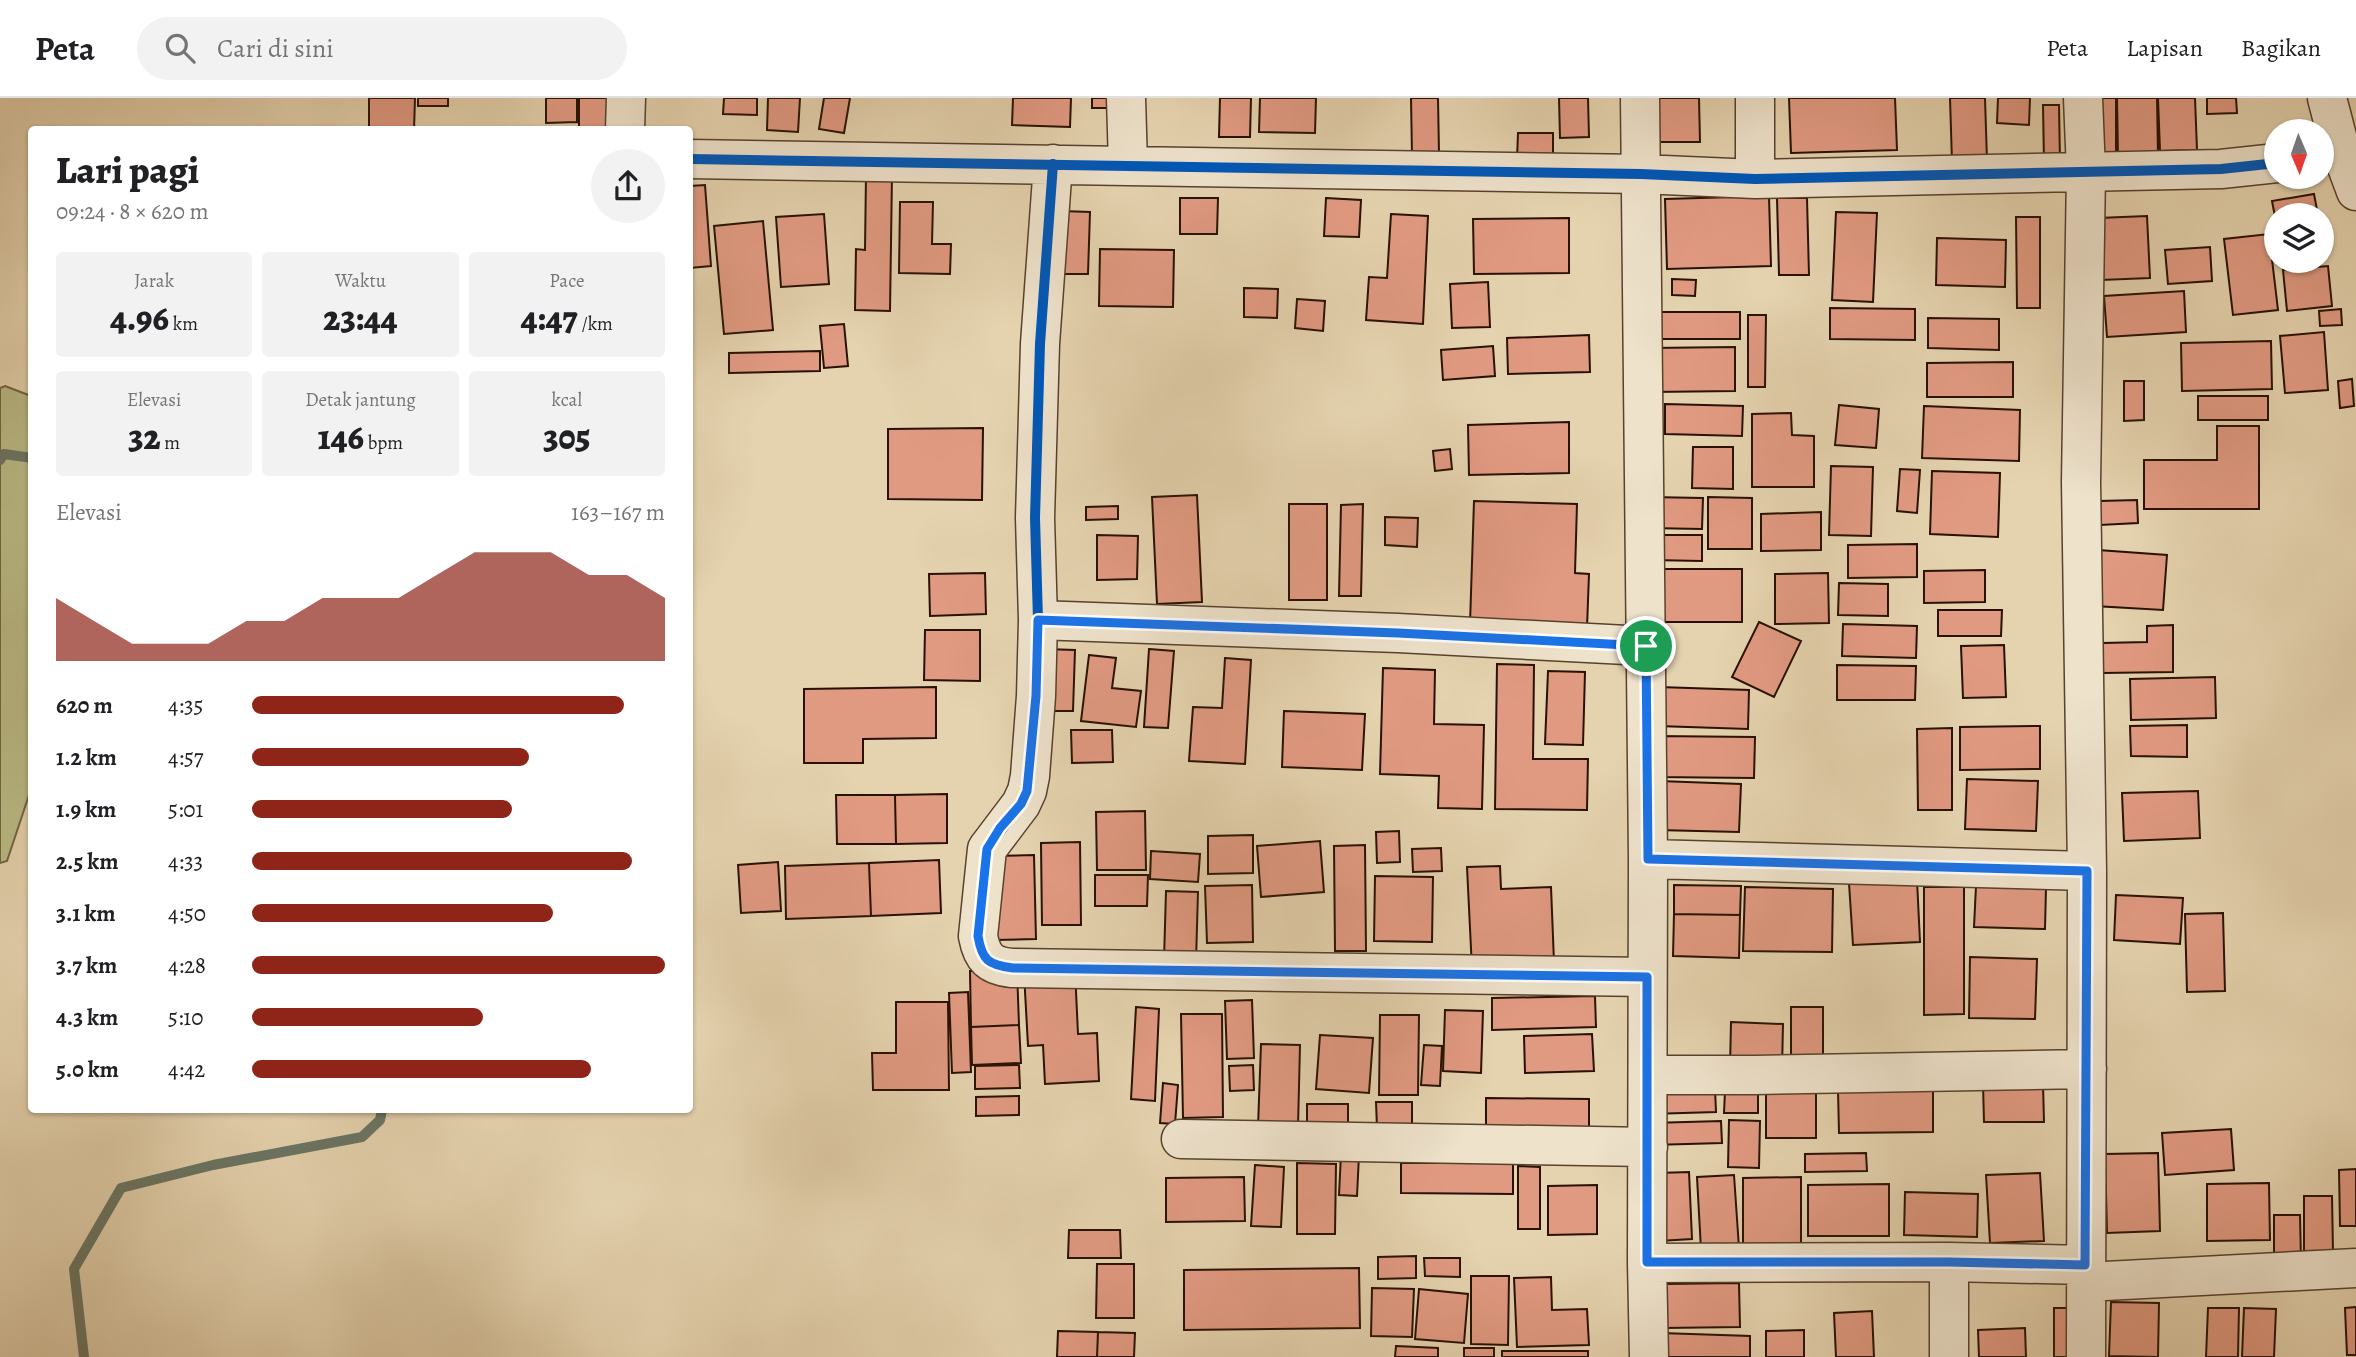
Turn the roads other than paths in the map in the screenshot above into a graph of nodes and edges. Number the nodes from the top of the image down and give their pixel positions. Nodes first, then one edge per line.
1 (626, 98) edge
2 (1126, 98) edge
3 (1640, 98) edge
4 (1755, 98) edge
5 (2083, 98) edge
6 (2328, 98) edge
7 (2329, 119) edge
8 (625, 126) edge
9 (2334, 155) edge
10 (693, 159) edge
11 (1053, 164) junction
12 (2264, 164) edge
13 (1128, 165) junction
14 (2086, 172) junction
15 (1641, 174) junction
16 (1755, 180) junction
17 (2356, 191) edge
18 (1038, 620) junction
19 (1646, 646) junction
20 (1648, 859) junction
21 (2087, 871) junction
22 (1647, 977) junction
23 (2087, 1069) junction
24 (1648, 1075) junction
25 (1181, 1139) dead end
26 (1648, 1147) junction
27 (1647, 1262) junction
28 (1949, 1262) junction
29 (2356, 1268) edge
30 (2086, 1273) junction
31 (1650, 1357) edge
32 (1949, 1357) edge
33 (2086, 1357) edge

1 - 8 street
2 - 13 street
3 - 15 street
4 - 16 street
5 - 14 street
6 - 7 street
9 - 17 street
10 - 11 street
11 - 13 street
11 - 18 street
12 - 14 street
13 - 15 street
14 - 16 street
14 - 21 street
15 - 16 street
15 - 19 street
18 - 19 street
18 - 22 street
19 - 20 street
20 - 21 street
20 - 22 street
21 - 23 street
22 - 24 street
23 - 24 street
23 - 30 street
24 - 26 street
25 - 26 street
26 - 27 street
27 - 28 street
27 - 31 street
28 - 30 street
28 - 32 street
29 - 30 street
30 - 33 street

